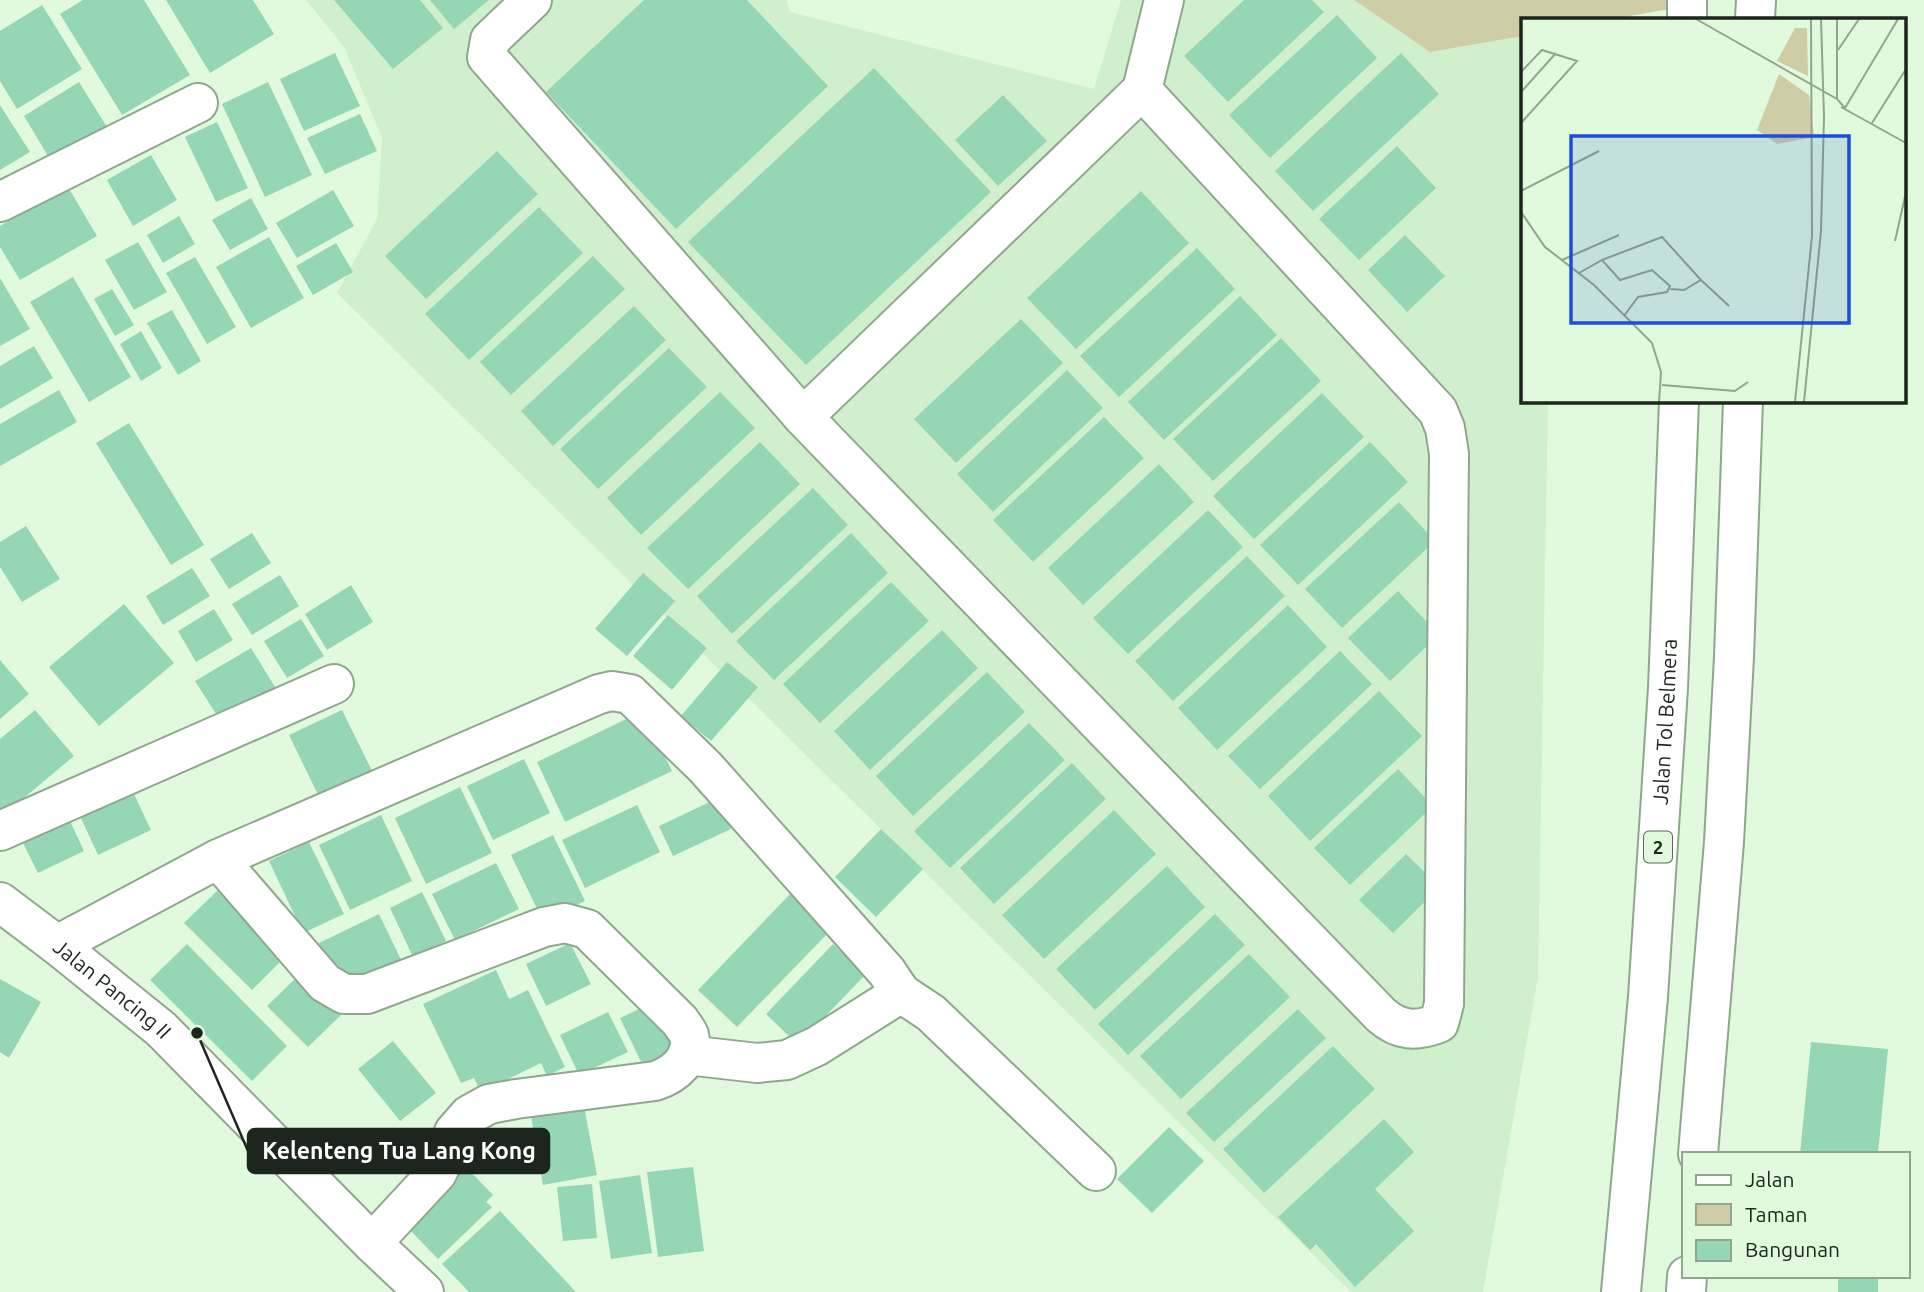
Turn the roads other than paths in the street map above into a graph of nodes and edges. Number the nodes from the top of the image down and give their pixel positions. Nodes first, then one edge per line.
1 (532, 0) edge
2 (1164, 0) edge
3 (1687, 0) edge
4 (1756, 0) edge
5 (1687, 18) edge
6 (1755, 18) edge
7 (1142, 90) junction
8 (198, 103) dead end
9 (0, 202) edge
10 (1679, 402) edge
11 (1743, 402) edge
12 (803, 417) junction
13 (334, 684) dead end
14 (0, 831) edge
15 (218, 859) junction
16 (0, 902) edge
17 (57, 945) junction
18 (901, 993) junction
19 (687, 1055) junction
20 (1698, 1152) edge
21 (1096, 1171) dead end
22 (372, 1243) junction
23 (424, 1292) edge
24 (1621, 1292) edge

1 - 12 main road
2 - 7 main road
3 - 5 main road
4 - 6 main road
7 - 12 main road
7 - 12 main road
8 - 9 main road
10 - 24 main road, Jalan Tol Belmera / 2
11 - 20 main road
13 - 14 main road
15 - 17 main road
15 - 18 main road
15 - 19 main road
16 - 17 main road, Jalan Pancing II
17 - 22 main road, Jalan Pancing II
18 - 19 main road
18 - 21 main road
19 - 22 main road
22 - 23 main road, Jalan Pancing II

